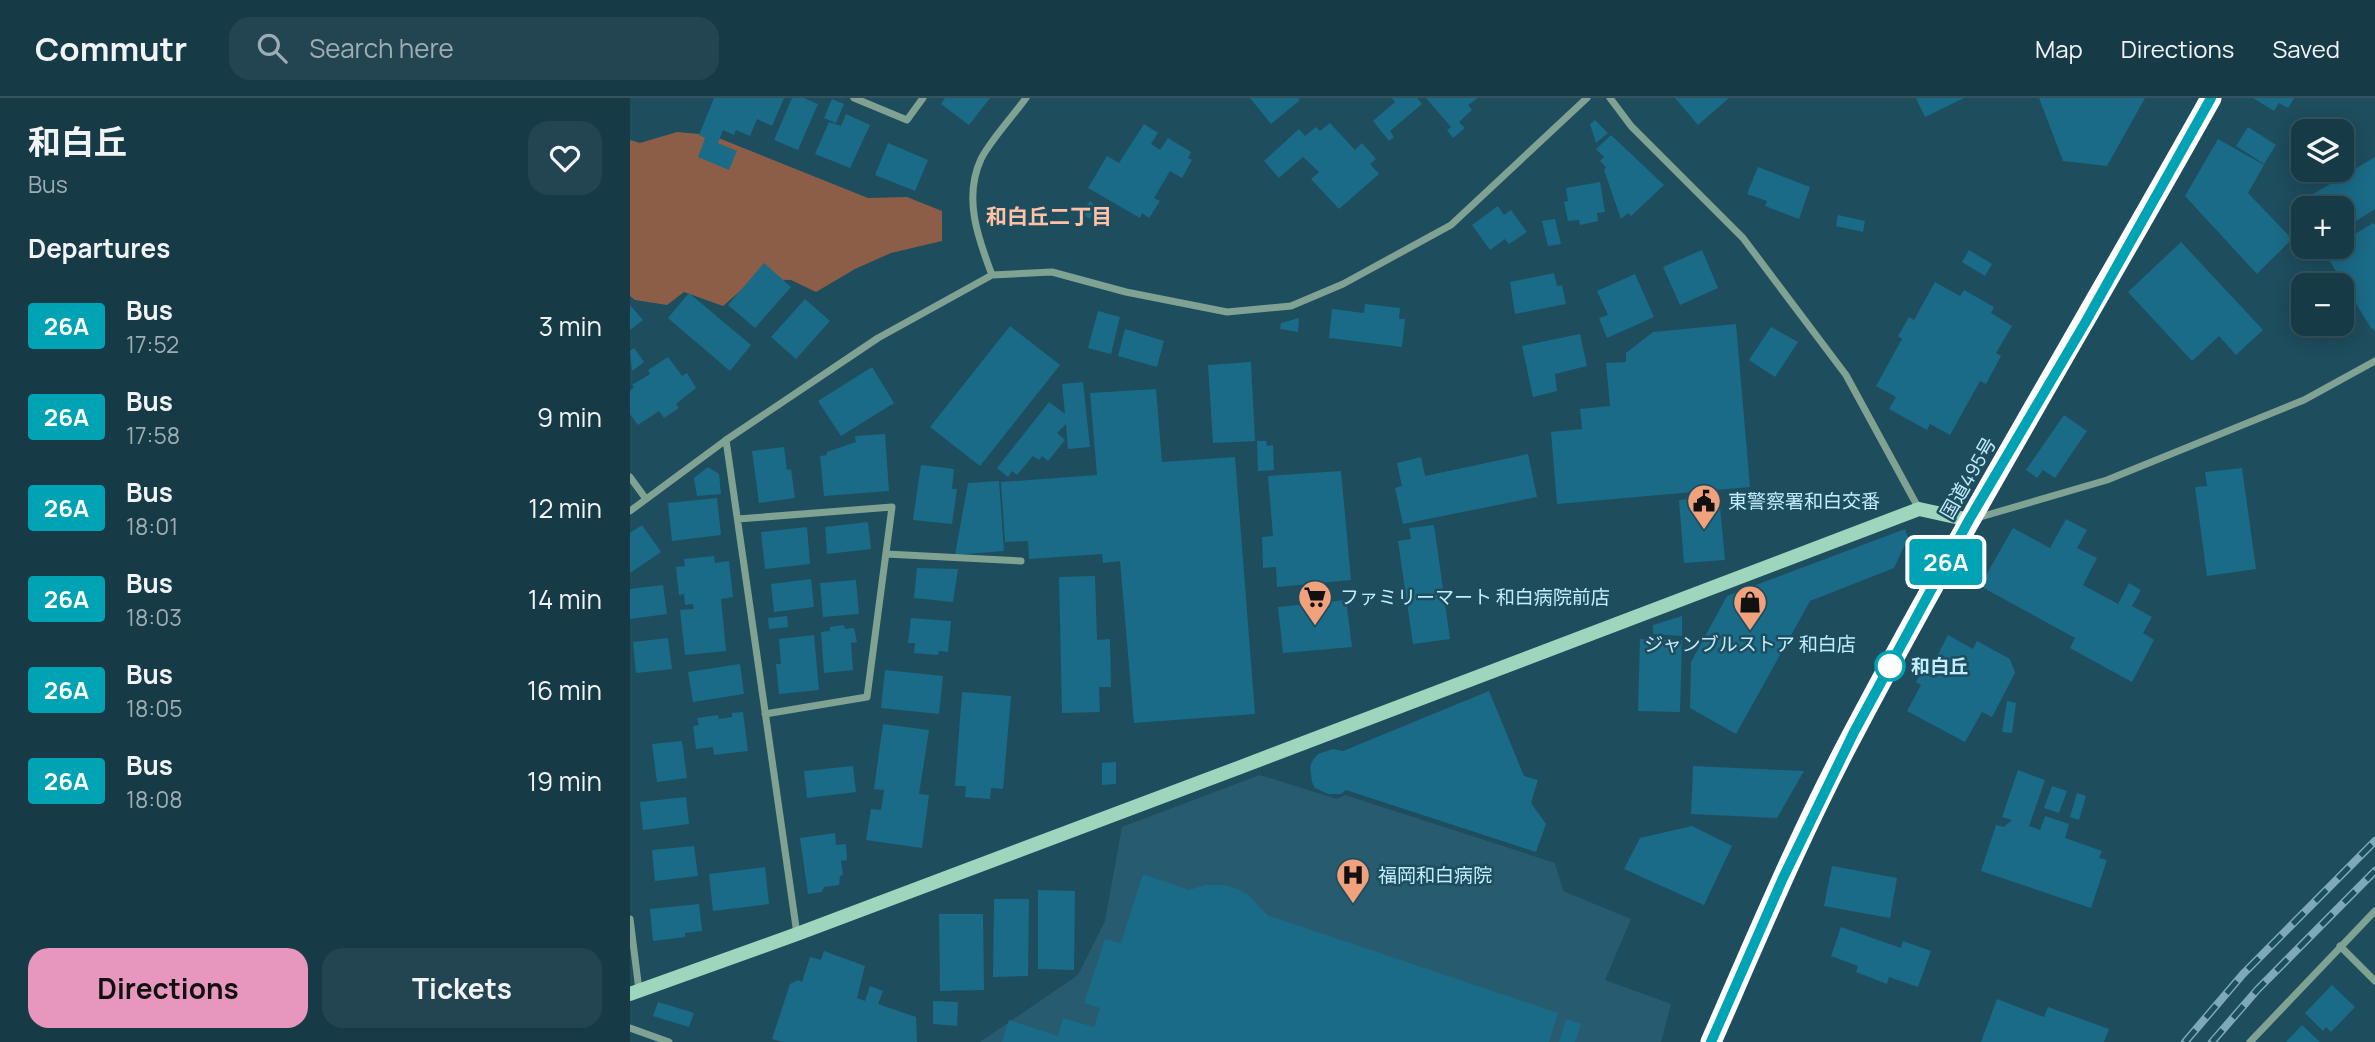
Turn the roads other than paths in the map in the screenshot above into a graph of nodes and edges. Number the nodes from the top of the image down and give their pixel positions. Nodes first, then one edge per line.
1 (854, 98) edge
2 (923, 98) edge
3 (1026, 98) edge
4 (1587, 98) edge
5 (1610, 98) edge
6 (2211, 98) edge
7 (992, 275) junction
8 (2375, 361) edge
9 (726, 440) junction
10 (630, 477) edge
11 (646, 499) junction
12 (1919, 509) junction
13 (630, 511) edge
14 (738, 519) junction
15 (1969, 520) junction
16 (886, 554) junction
17 (1021, 561) dead end
18 (765, 714) junction
19 (2375, 911) edge
20 (630, 919) edge
21 (797, 934) junction
22 (2340, 946) junction
23 (2375, 981) edge
24 (634, 992) edge
25 (630, 1028) edge
26 (669, 1042) edge
27 (1711, 1042) edge
28 (2250, 1042) edge

1 - 2 street
3 - 7 street
4 - 7 street
5 - 12 street
6 - 15 highway, 国道495号
7 - 9 street
8 - 15 street
9 - 11 street
9 - 14 street
10 - 11 street
11 - 13 street
12 - 15 street
12 - 21 street
14 - 16 street
14 - 18 street
15 - 27 highway, 国道495号
16 - 17 street
16 - 18 street
18 - 21 street
19 - 22 street
20 - 24 street
21 - 24 street
22 - 23 street
22 - 28 street
25 - 26 street

